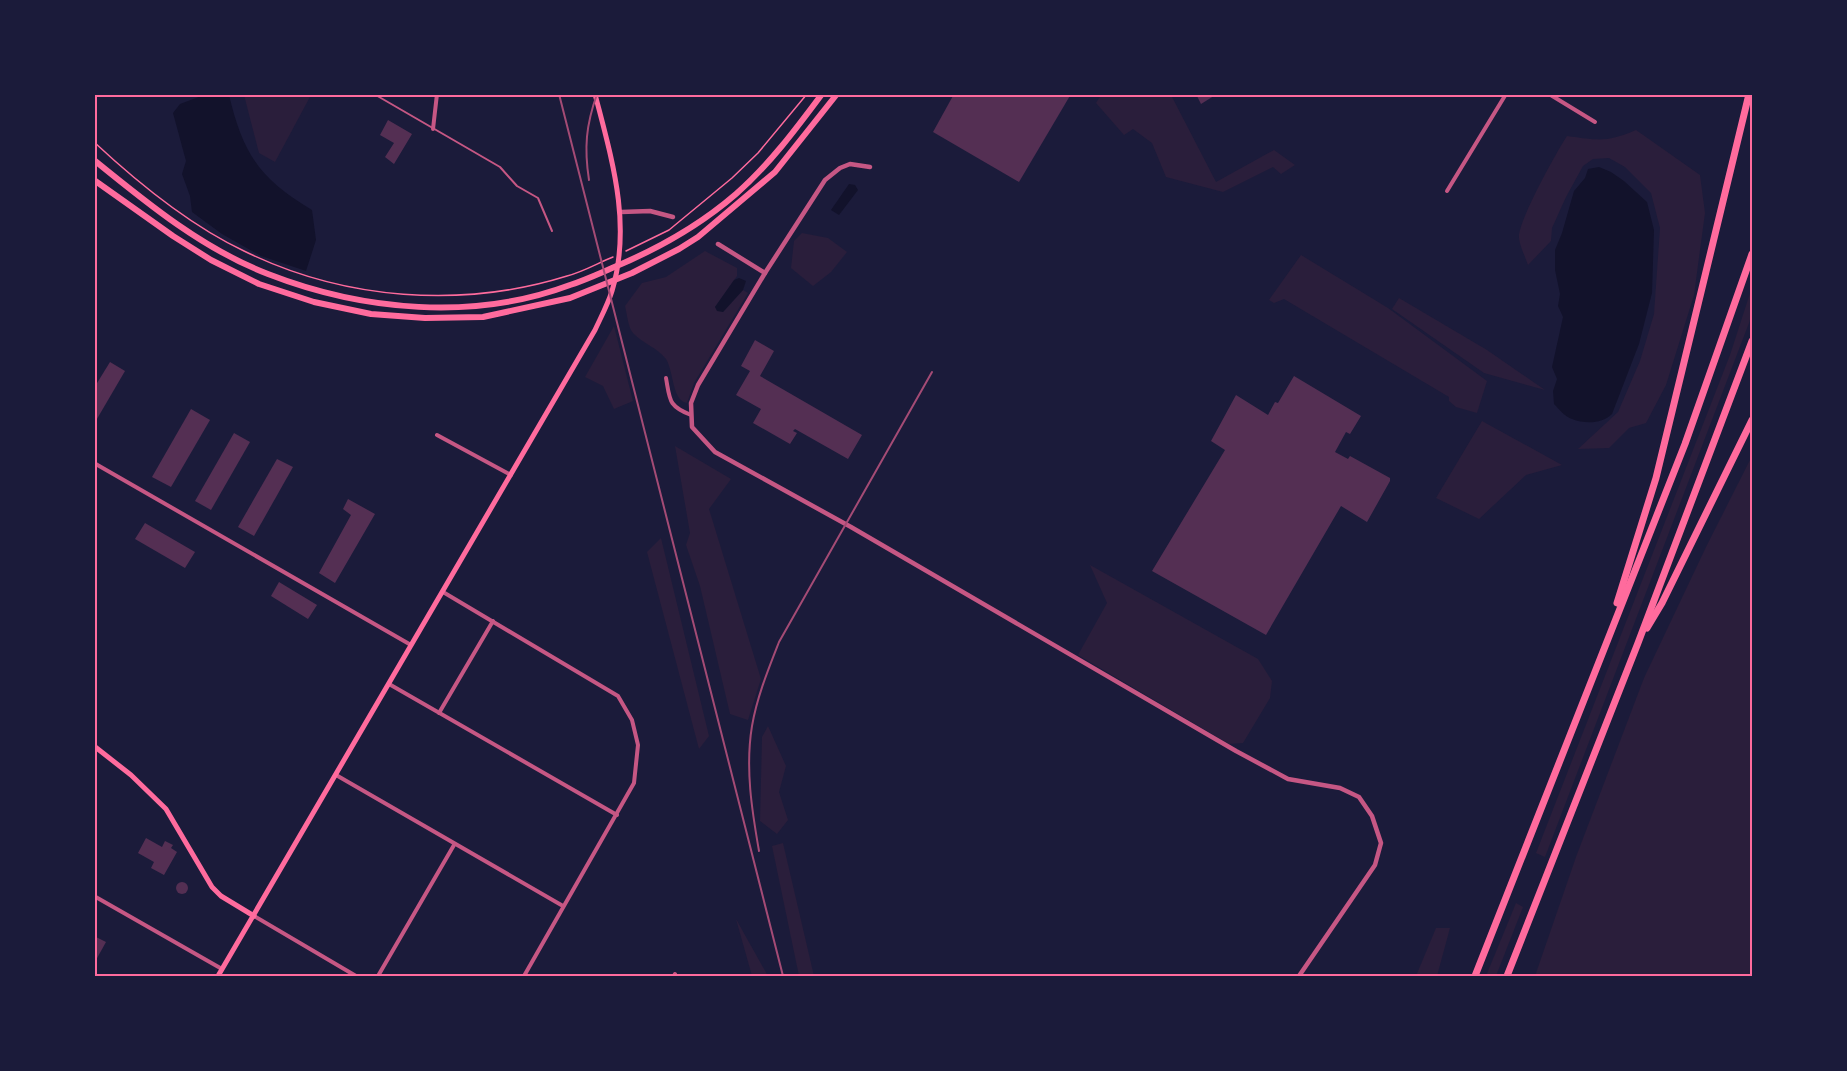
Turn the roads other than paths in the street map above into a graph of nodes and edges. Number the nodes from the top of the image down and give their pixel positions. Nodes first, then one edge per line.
1 (374, 94) edge
2 (437, 94) edge
3 (595, 94) edge
4 (822, 94) edge
5 (837, 94) edge
6 (1506, 94) edge
7 (1549, 94) edge
8 (1749, 94) edge
9 (1595, 122) dead end
10 (433, 129) junction
11 (94, 160) edge
12 (870, 167) dead end
13 (94, 180) edge
14 (1447, 191) dead end
15 (621, 212) junction
16 (672, 217) dead end
17 (552, 231) dead end
18 (718, 244) dead end
19 (1752, 254) edge
20 (765, 273) junction
21 (1752, 341) edge
22 (666, 378) dead end
23 (691, 415) junction
24 (1752, 420) edge
25 (436, 435) dead end
26 (94, 463) edge
27 (511, 475) junction
28 (443, 592) junction
29 (493, 621) junction
30 (1605, 642) junction
31 (1638, 643) junction
32 (412, 646) junction
33 (389, 684) junction
34 (439, 713) junction
35 (94, 746) edge
36 (336, 775) junction
37 (617, 815) junction
38 (454, 845) junction
39 (94, 897) edge
40 (563, 906) junction
41 (254, 916) junction
42 (222, 970) junction
43 (218, 976) edge
44 (356, 976) edge
45 (378, 976) edge
46 (524, 976) edge
47 (1299, 976) edge
48 (1475, 976) edge
49 (1507, 976) edge

1 - 10 lane
2 - 10 street
3 - 15 main road
4 - 11 main road
5 - 13 main road
6 - 14 street
7 - 9 street
8 - 30 highway
10 - 17 lane
12 - 20 street
15 - 16 street
15 - 27 main road
18 - 20 street
19 - 30 highway
20 - 23 street
21 - 31 highway
22 - 23 street
23 - 47 street
24 - 31 highway
25 - 27 street
26 - 32 street
27 - 28 main road
28 - 29 street
28 - 32 main road
29 - 34 street
29 - 37 street
30 - 48 highway
31 - 49 highway
32 - 33 main road
33 - 34 street
33 - 36 main road
34 - 37 street
35 - 41 main road
36 - 38 street
36 - 41 main road
37 - 40 street
38 - 40 street
38 - 45 street
39 - 42 street
40 - 46 street
41 - 42 main road
41 - 44 street
42 - 43 main road

